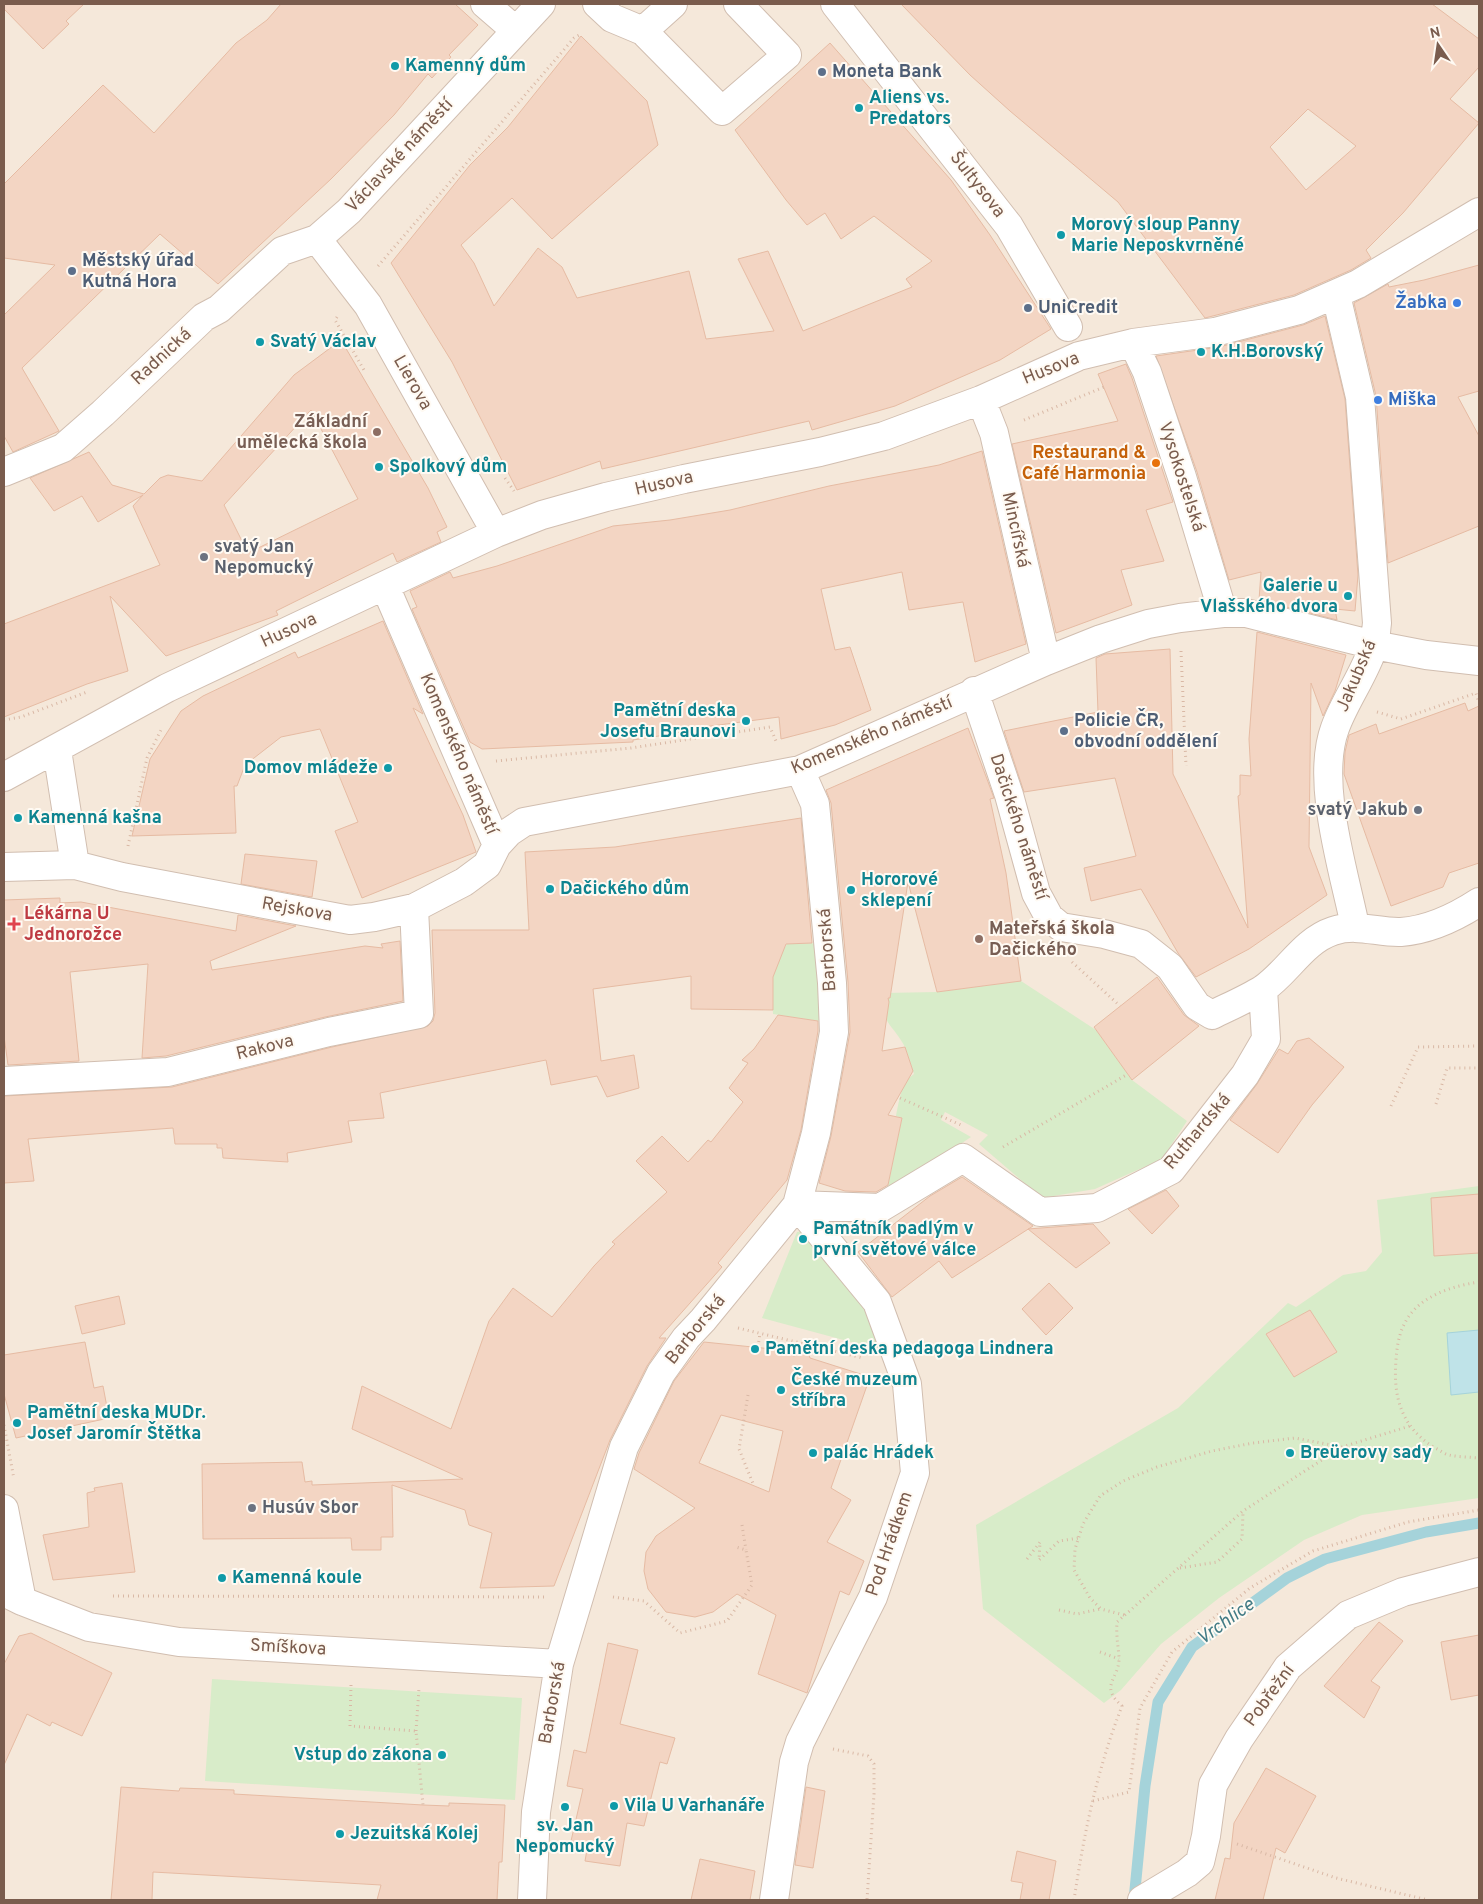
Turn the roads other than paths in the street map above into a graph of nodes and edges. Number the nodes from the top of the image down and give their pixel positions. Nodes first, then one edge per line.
1 (486, 4) edge
2 (541, 4) edge
3 (597, 4) edge
4 (673, 4) edge
5 (738, 4) edge
6 (835, 4) edge
7 (515, 30) junction
8 (642, 31) junction
9 (1479, 212) edge
10 (317, 240) junction
11 (1347, 289) junction
12 (1068, 327) dead end
13 (1133, 343) junction
14 (981, 400) junction
15 (4, 472) edge
16 (496, 533) junction
17 (385, 586) junction
18 (1223, 613) junction
19 (1374, 645) junction
20 (1046, 661) junction
21 (1479, 661) edge
22 (974, 691) junction
23 (57, 750) junction
24 (800, 770) junction
25 (4, 777) edge
26 (497, 845) junction
27 (75, 865) junction
28 (4, 866) edge
29 (1479, 902) edge
30 (414, 908) junction
31 (1355, 926) junction
32 (1263, 988) junction
33 (4, 1081) edge
34 (797, 1205) junction
35 (4, 1509) edge
36 (1479, 1572) edge
37 (13, 1597) edge
38 (559, 1664) junction
39 (532, 1900) edge
40 (774, 1900) edge
41 (1142, 1900) edge

1 - 7 street
2 - 7 street, Václavské náměstí
3 - 8 street
4 - 8 street
5 - 8 street
6 - 12 street, Šultysova
7 - 10 street, Václavské náměstí
9 - 11 street, Husova
10 - 15 street, Radnická
10 - 16 street, Lierova
11 - 13 street, Husova
11 - 19 street, Jakubská
13 - 14 street, Husova
13 - 18 street, Vysokostelská
14 - 16 street, Husova
14 - 20 street, Mincířská
16 - 17 street, Husova
17 - 23 street, Husova
17 - 26 street, Komenského náměstí
18 - 19 street, Komenského náměstí
18 - 20 street, Komenského náměstí
19 - 21 street, Komenského náměstí
19 - 31 street, Jakubská
20 - 22 street, Komenského náměstí
22 - 24 street, Komenského náměstí
22 - 32 street, Dačického náměstí
23 - 25 street, Husova
23 - 27 street
24 - 26 street, Komenského náměstí
24 - 34 street, Barborská
26 - 30 street, Rejskova
27 - 28 street, Rejskova
27 - 30 street, Rejskova
29 - 31 street
30 - 33 street, Rakova
31 - 32 street
32 - 34 street, Ruthardská
34 - 38 street, Barborská
34 - 40 street, Pod Hrádkem
35 - 37 street
36 - 41 street, Pobřežní
37 - 38 street, Smíškova
38 - 39 street, Barborská

